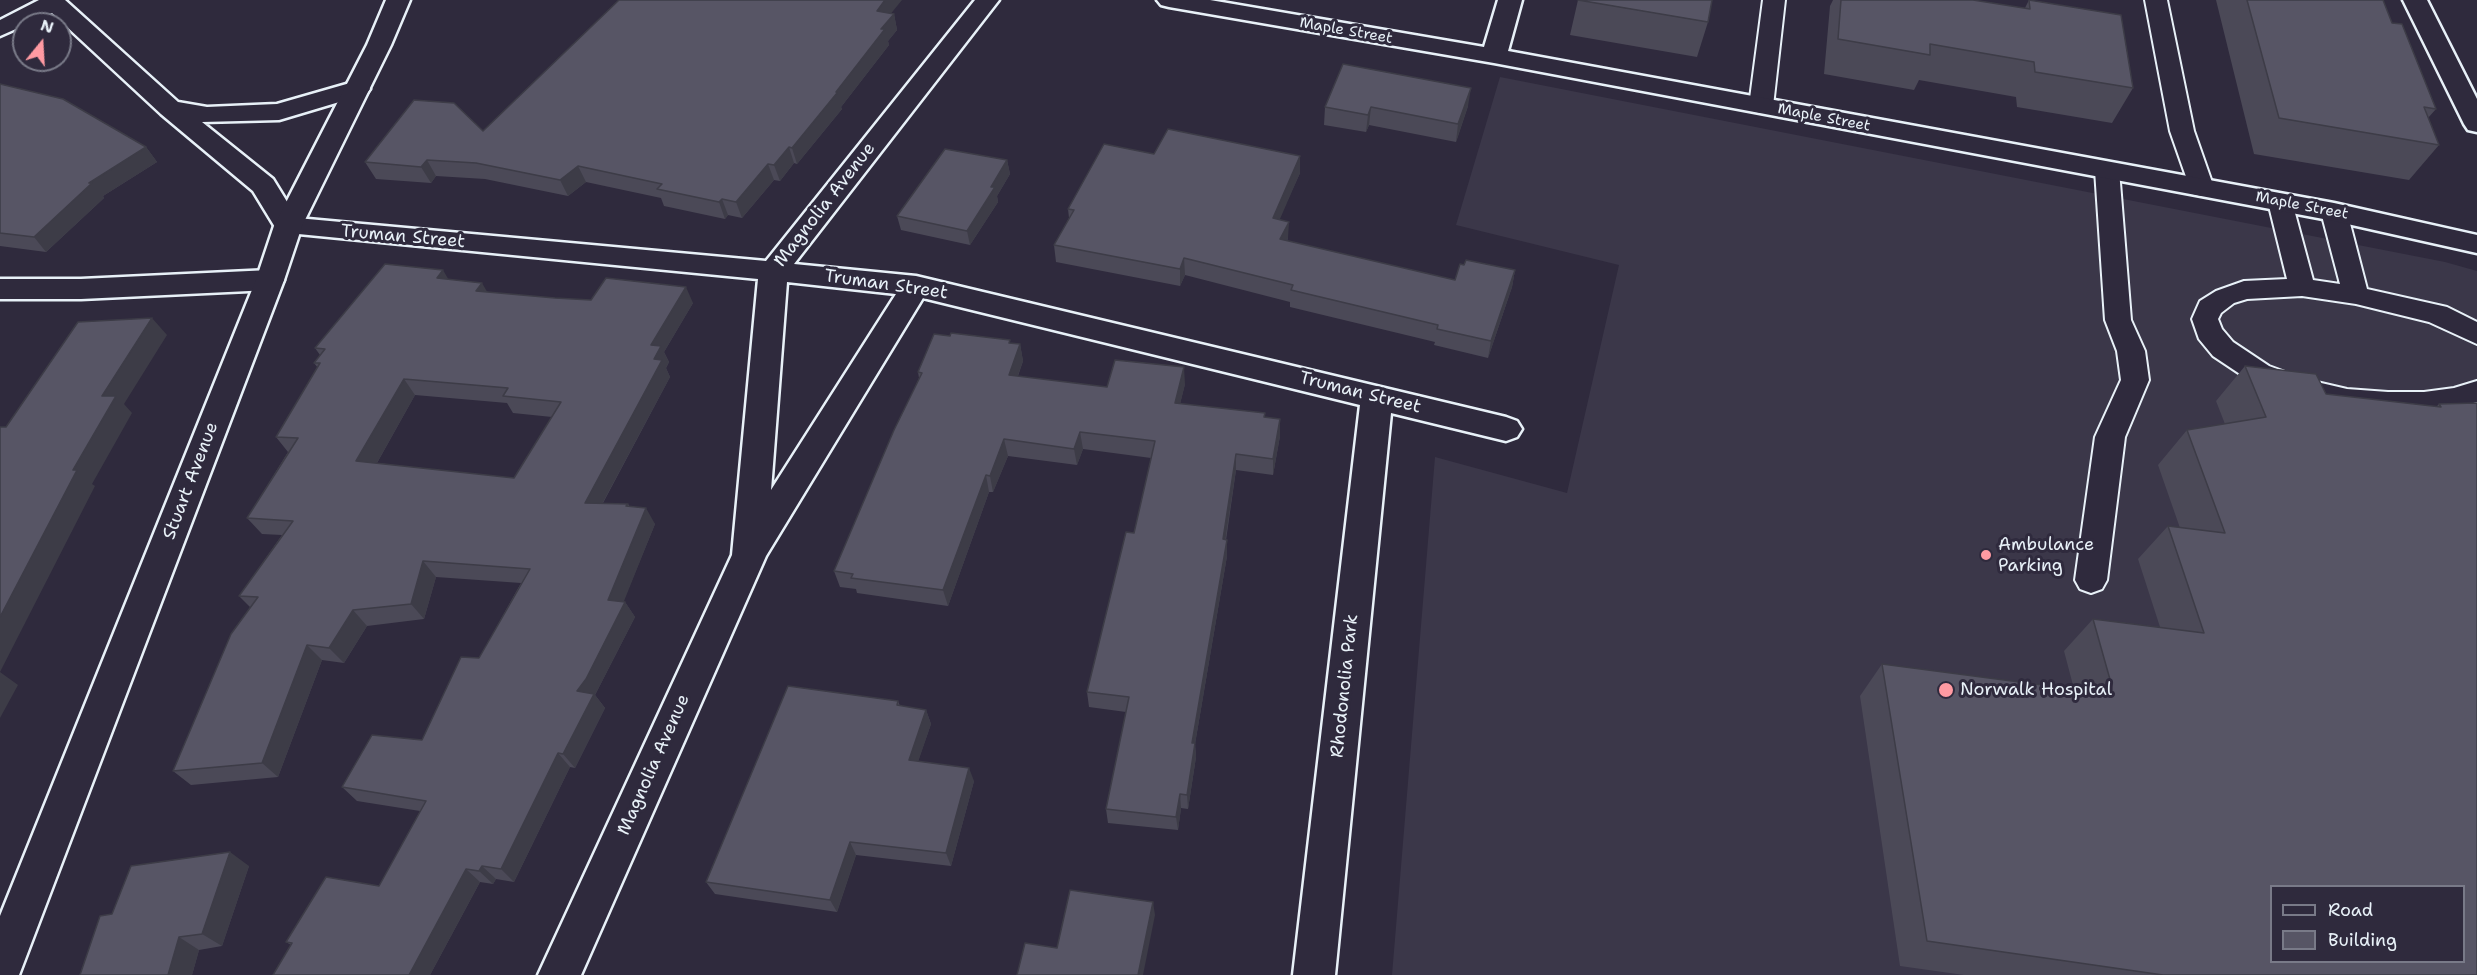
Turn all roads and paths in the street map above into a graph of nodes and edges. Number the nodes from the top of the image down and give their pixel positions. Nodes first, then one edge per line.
1 (398, 0) edge
2 (987, 0) edge
3 (1169, 0) edge
4 (1510, 0) edge
5 (1774, 0) edge
6 (2156, 0) edge
7 (2415, 0) edge
8 (53, 2) edge
9 (0, 29) edge
10 (1494, 56) junction
11 (357, 89) junction
12 (1761, 106) junction
13 (170, 109) junction
14 (2477, 124) edge
15 (2107, 170) junction
16 (2202, 188) junction
17 (2280, 202) junction
18 (2334, 212) junction
19 (288, 226) junction
20 (2477, 244) edge
21 (773, 271) junction
22 (270, 280) junction
23 (916, 286) junction
24 (2302, 287) junction
25 (0, 289) edge
26 (2356, 295) junction
27 (2477, 334) edge
28 (2477, 392) edge
29 (1377, 396) junction
30 (1506, 429) dead end
31 (749, 555) junction
32 (2091, 580) dead end
33 (0, 969) edge
34 (559, 975) edge
35 (1314, 975) edge

1 - 11 street, Stuart Avenue
2 - 21 street, Magnolia Avenue
3 - 10 street, Maple Street
4 - 10 street
5 - 12 lane
6 - 16 lane
7 - 14 street
8 - 9 street
8 - 13 street
10 - 12 street, Maple Street
11 - 13 street
11 - 19 street, Stuart Avenue
12 - 15 street, Maple Street
13 - 19 street
15 - 16 street, Maple Street
15 - 32 lane
16 - 17 street, Maple Street
17 - 18 street, Maple Street
17 - 24 lane
18 - 20 street, Maple Street
18 - 26 lane
19 - 21 street, Truman Street
19 - 22 street, Stuart Avenue
21 - 23 street, Truman Street
21 - 31 street, Magnolia Avenue
22 - 25 street
22 - 33 street, Stuart Avenue
23 - 29 street, Truman Street
23 - 31 street, Magnolia Avenue
24 - 26 lane
24 - 28 lane
26 - 27 lane
29 - 30 street, Truman Street
29 - 35 street, Rhodonolia Park
31 - 34 street, Magnolia Avenue

